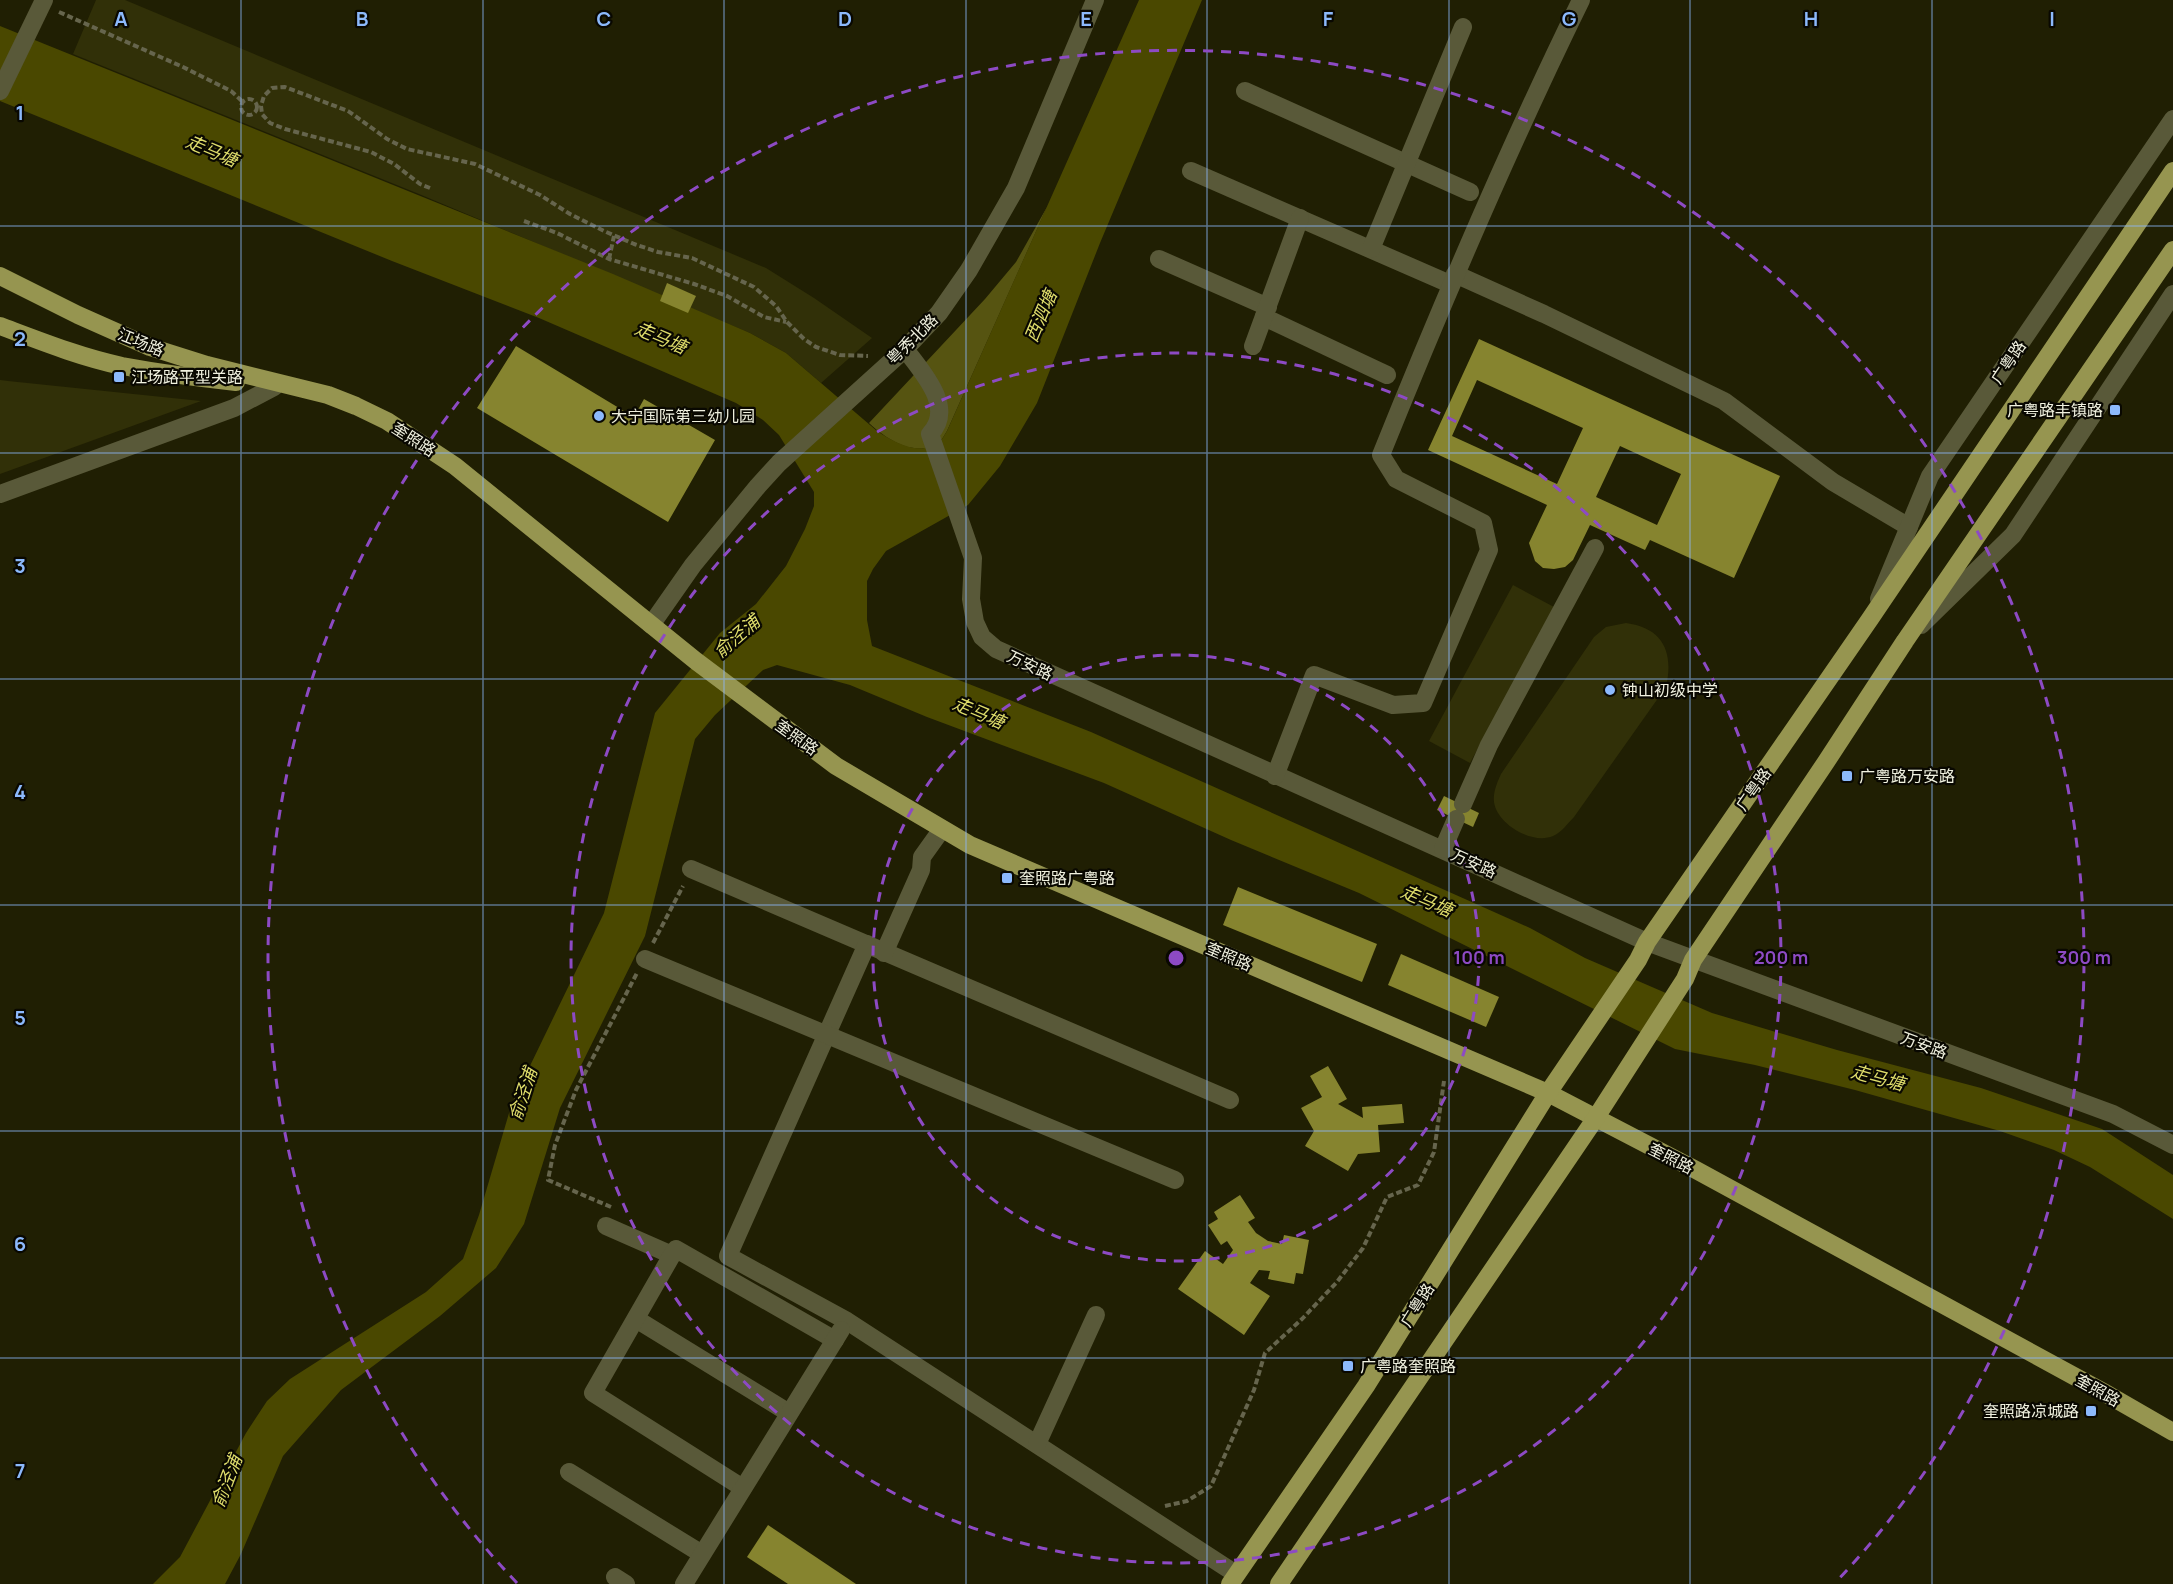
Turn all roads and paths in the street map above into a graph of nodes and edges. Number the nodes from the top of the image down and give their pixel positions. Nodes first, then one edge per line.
1 (1095, 0) edge
2 (1581, 0) edge
3 (41, 6) edge
4 (1462, 27) dead end
5 (0, 91) edge
6 (1245, 91) dead end
7 (243, 102) junction
8 (259, 106) junction
9 (2173, 119) edge
10 (1405, 163) junction
11 (1191, 171) dead end
12 (2173, 171) edge
13 (430, 188) dead end
14 (1470, 192) dead end
15 (1300, 218) junction
16 (524, 221) dead end
17 (614, 236) junction
18 (1371, 249) junction
19 (2173, 250) edge
20 (609, 259) junction
21 (1159, 259) dead end
22 (0, 276) edge
23 (1452, 279) junction
24 (2173, 294) edge
25 (1266, 312) junction
26 (787, 322) junction
27 (0, 326) edge
28 (1253, 346) dead end
29 (900, 353) junction
30 (1387, 375) dead end
31 (274, 387) junction
32 (303, 390) junction
33 (0, 494) edge
34 (1909, 527) junction
35 (1595, 548) dead end
36 (1870, 620) junction
37 (651, 625) junction
38 (1905, 641) junction
39 (1275, 776) junction
40 (942, 830) junction
41 (1443, 849) junction
42 (691, 869) joint
43 (1647, 942) junction
44 (867, 944) junction
45 (884, 952) junction
46 (645, 959) junction
47 (1693, 960) junction
48 (826, 1036) junction
49 (1444, 1081) dead end
50 (1548, 1094) junction
51 (1230, 1100) dead end
52 (1595, 1119) junction
53 (2173, 1145) edge
54 (548, 1180) dead end
55 (1175, 1180) dead end
56 (606, 1226) dead end
57 (672, 1255) junction
58 (1096, 1315) dead end
59 (636, 1319) junction
60 (847, 1321) junction
61 (835, 1340) junction
62 (789, 1413) junction
63 (2173, 1432) edge
64 (1037, 1443) junction
65 (569, 1472) dead end
66 (743, 1488) junction
67 (1141, 1512) junction
68 (702, 1554) junction
69 (1233, 1579) edge
70 (684, 1584) edge
71 (1279, 1584) edge

1 - 29 street, 粤秀北路
2 - 23 street
3 - 5 street
3 - 7 path
4 - 10 street
6 - 10 street
7 - 8 path
7 - 8 path
8 - 13 path
8 - 17 path
9 - 34 street, 广粤路
10 - 14 street
10 - 18 street
11 - 15 street
12 - 36 main road, 广粤路
15 - 18 street
15 - 25 street
16 - 20 path
17 - 20 path
17 - 26 path
18 - 23 street
19 - 38 main road
20 - 26 path
21 - 25 street
22 - 32 main road, 江场路
23 - 34 street
23 - 39 street
24 - 38 street
25 - 28 street
25 - 30 street
26 - 29 path
27 - 31 main road, 江场路
29 - 37 street, 粤秀北路
29 - 39 street, 万安路
31 - 32 main road, 江场路
31 - 33 street
32 - 37 main road, 奎照路
34 - 36 street, 广粤路
35 - 41 street
36 - 43 main road, 广粤路
37 - 40 main road, 奎照路
38 - 47 main road
39 - 41 street, 万安路
40 - 45 street
40 - 50 main road, 奎照路
41 - 43 street, 万安路
42 - 44 street
42 - 46 path
43 - 47 street, 万安路
43 - 50 main road, 广粤路
44 - 45 street
44 - 48 street
45 - 51 street
46 - 48 street
46 - 54 path
47 - 52 main road
47 - 53 street, 万安路
48 - 55 street
48 - 60 street
49 - 67 path
50 - 52 main road, 奎照路
50 - 69 main road, 广粤路
52 - 63 main road, 奎照路
52 - 71 main road
56 - 57 street
57 - 59 street
57 - 61 street
58 - 64 street
59 - 62 street
59 - 66 street
60 - 61 street
60 - 64 street
61 - 62 street
62 - 66 street
64 - 67 street
65 - 68 street
66 - 68 street
67 - 69 street
68 - 70 street

